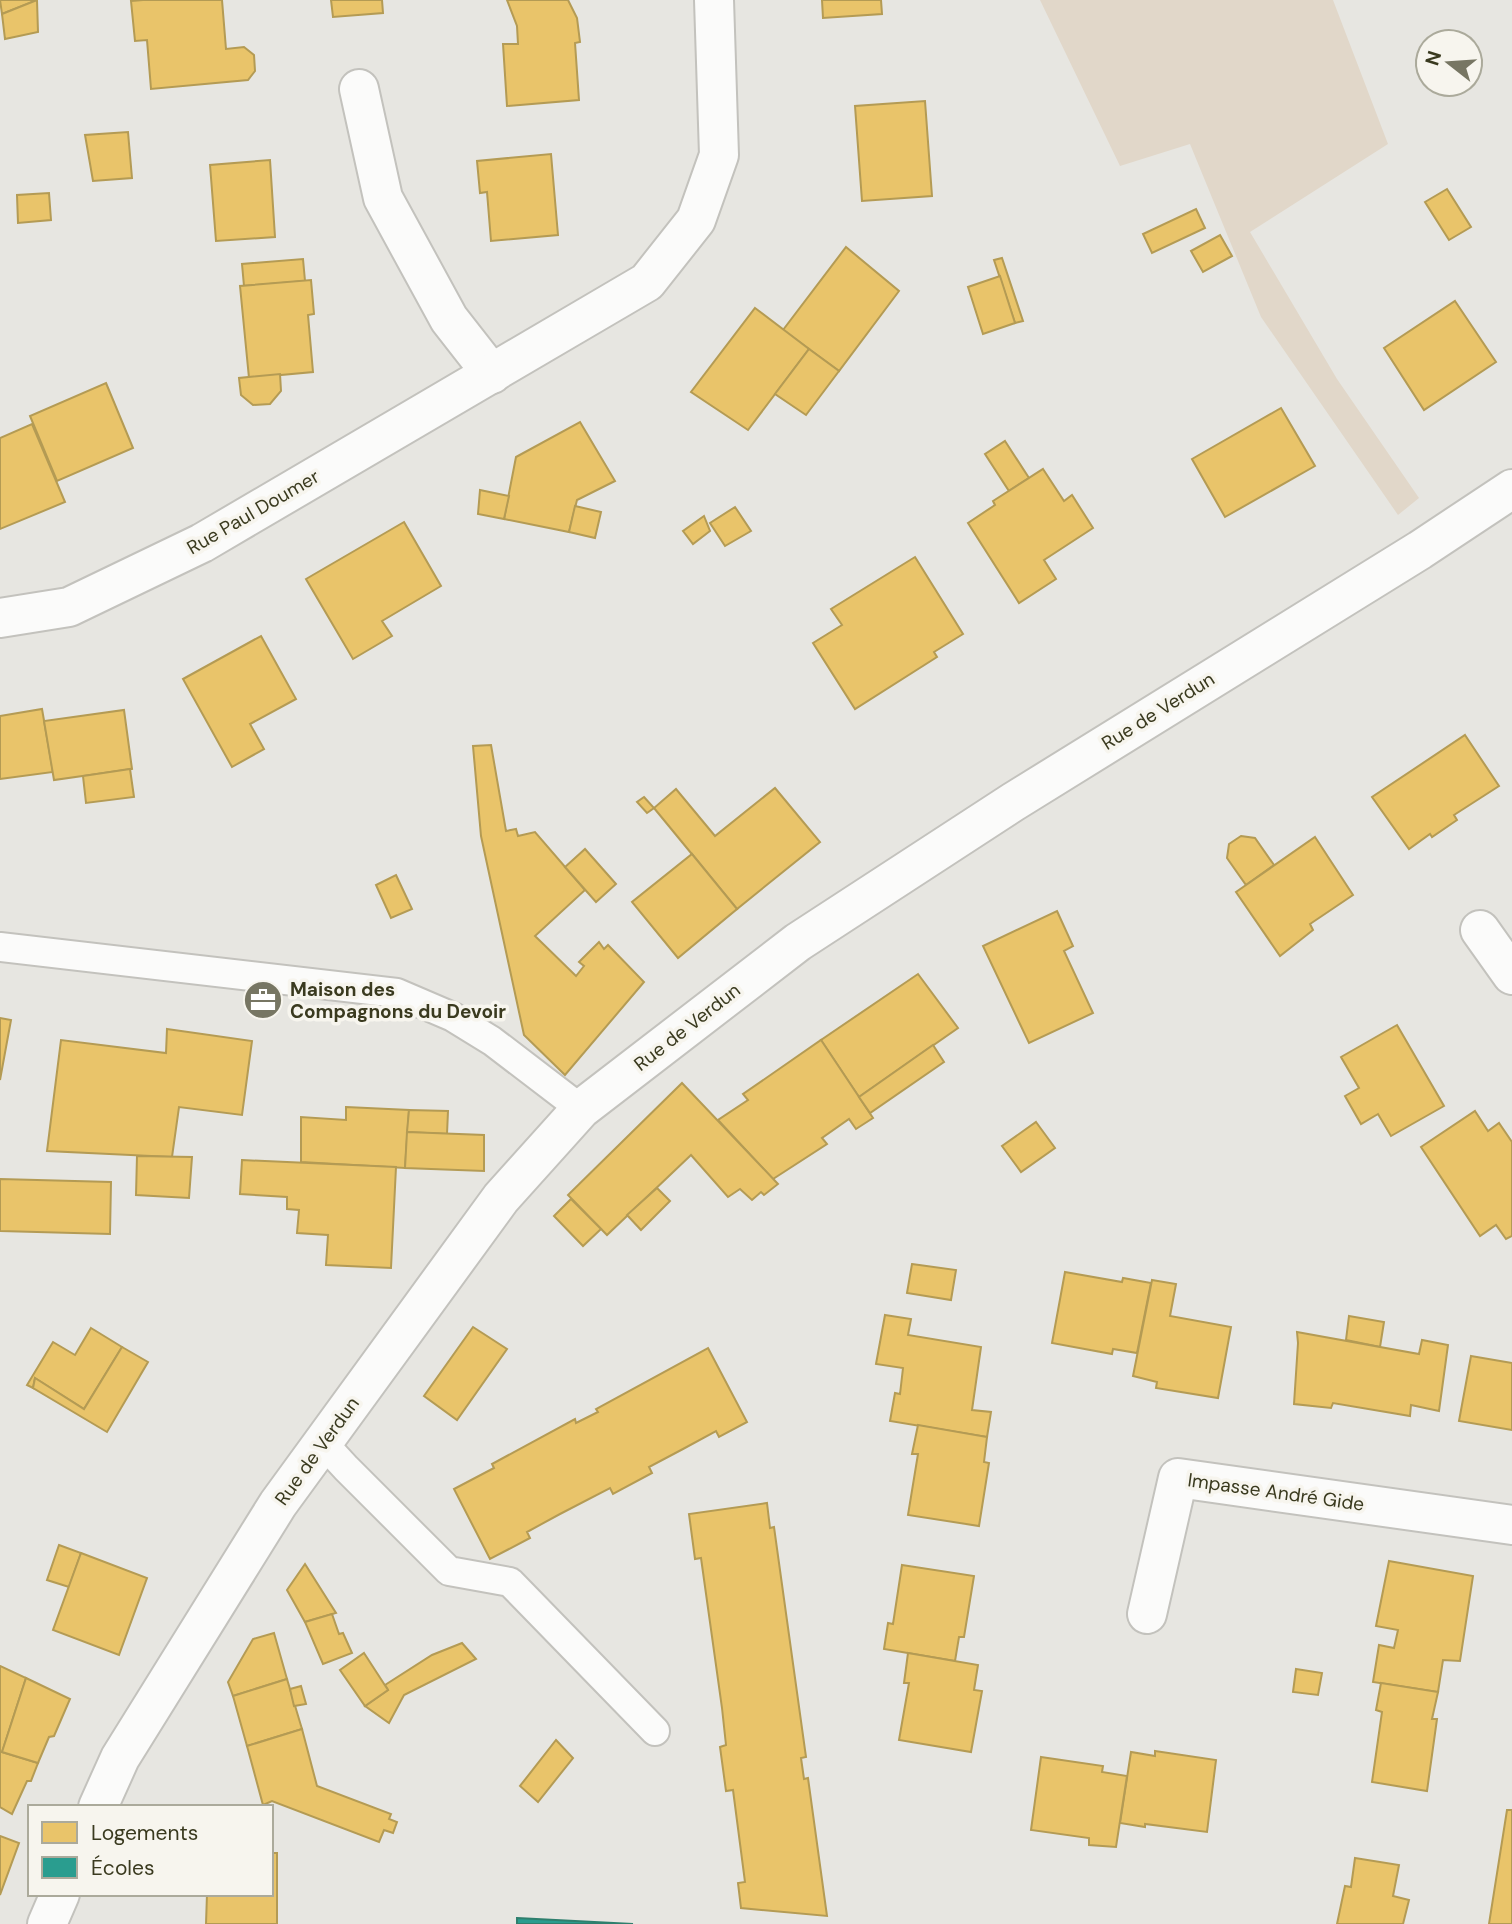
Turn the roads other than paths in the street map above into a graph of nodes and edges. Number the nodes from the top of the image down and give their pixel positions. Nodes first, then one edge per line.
1 (714, 0) edge
2 (359, 89) dead end
3 (492, 373) junction
4 (1512, 489) edge
5 (0, 618) edge
6 (1480, 930) dead end
7 (0, 947) edge
8 (1512, 975) edge
9 (581, 1109) junction
10 (323, 1443) junction
11 (1512, 1525) edge
12 (1147, 1614) dead end
13 (655, 1731) dead end
14 (99, 1805) edge
15 (59, 1896) edge
16 (47, 1924) edge

1 - 3 street, Rue Paul Doumer
2 - 3 street
3 - 5 street, Rue Paul Doumer
4 - 9 street, Rue de Verdun
6 - 8 street
7 - 9 lane
9 - 10 street, Rue de Verdun
10 - 13 lane
10 - 14 street, Rue de Verdun
11 - 12 street, Impasse André Gide
15 - 16 street

